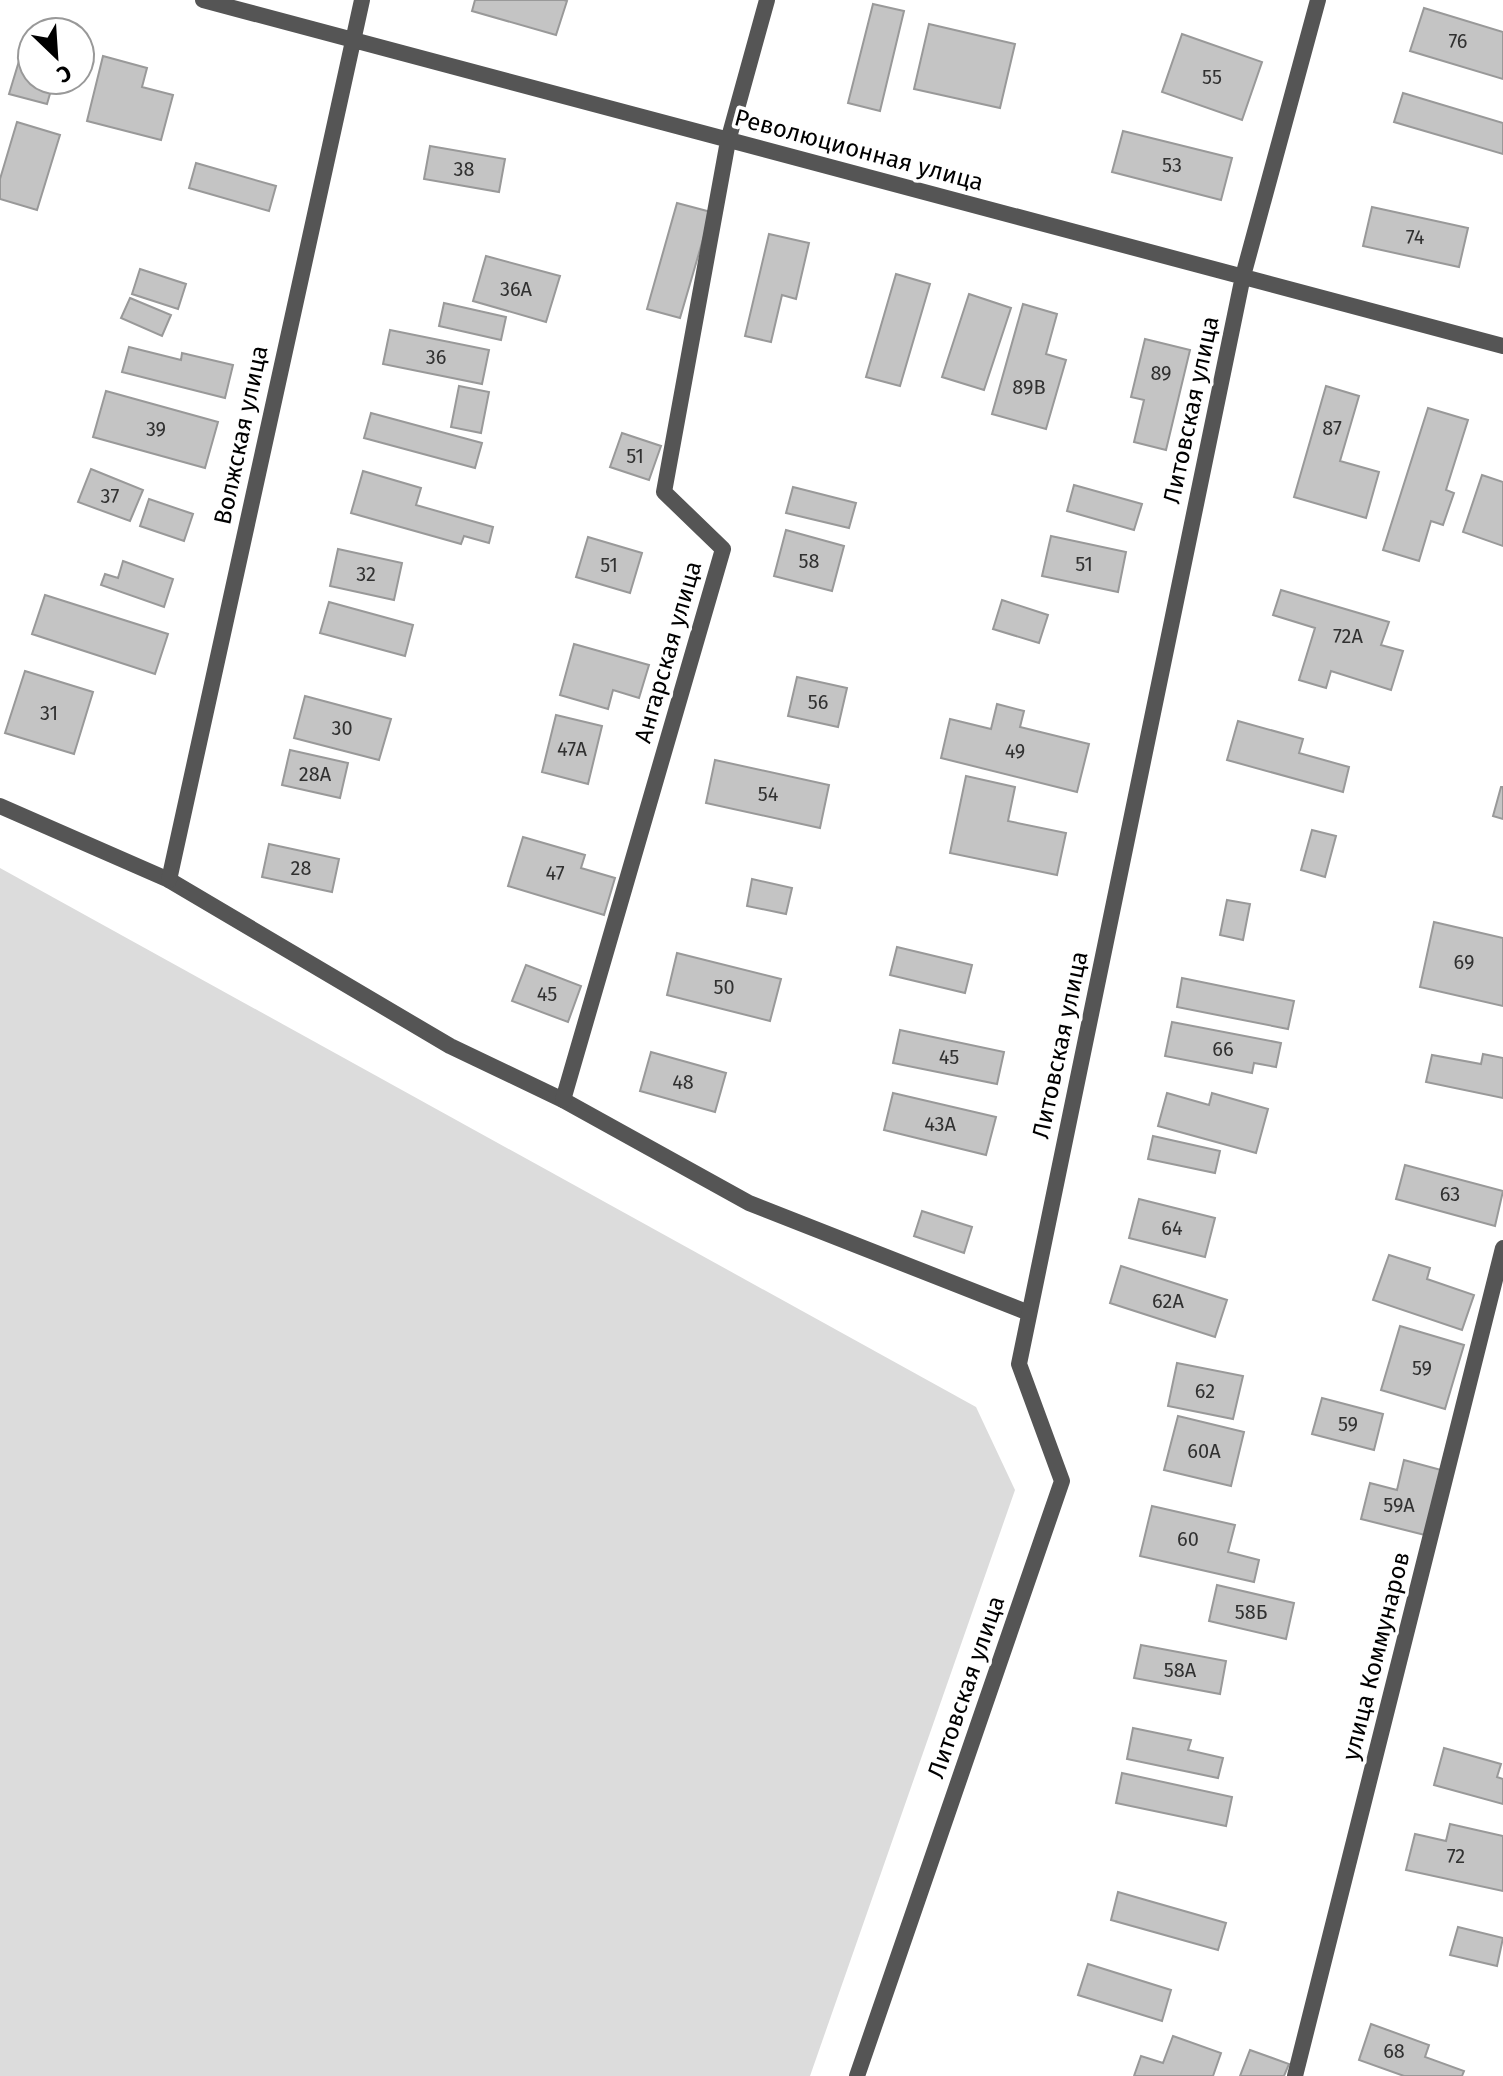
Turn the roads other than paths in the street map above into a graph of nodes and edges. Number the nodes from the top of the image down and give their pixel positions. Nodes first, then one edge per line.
1 (203, 0) edge
2 (362, 0) edge
3 (767, 0) edge
4 (1318, 0) edge
5 (351, 39) junction
6 (728, 141) junction
7 (1243, 276) junction
8 (1503, 346) edge
9 (0, 806) edge
10 (169, 880) junction
11 (563, 1100) junction
12 (1503, 1248) edge
13 (1029, 1313) junction
14 (857, 2076) edge
15 (1295, 2076) edge

1 - 5 street, Революционная улица
2 - 5 street, Волжская улица
3 - 6 street, Ангарская улица
4 - 7 street, Литовская улица
5 - 6 street, Революционная улица
5 - 10 street, Волжская улица
6 - 7 street, Революционная улица
6 - 11 street, Ангарская улица
7 - 8 street, Революционная улица
7 - 13 street, Литовская улица
9 - 10 street
10 - 11 street
11 - 13 street
12 - 15 street, улица Коммунаров
13 - 14 street, Литовская улица

